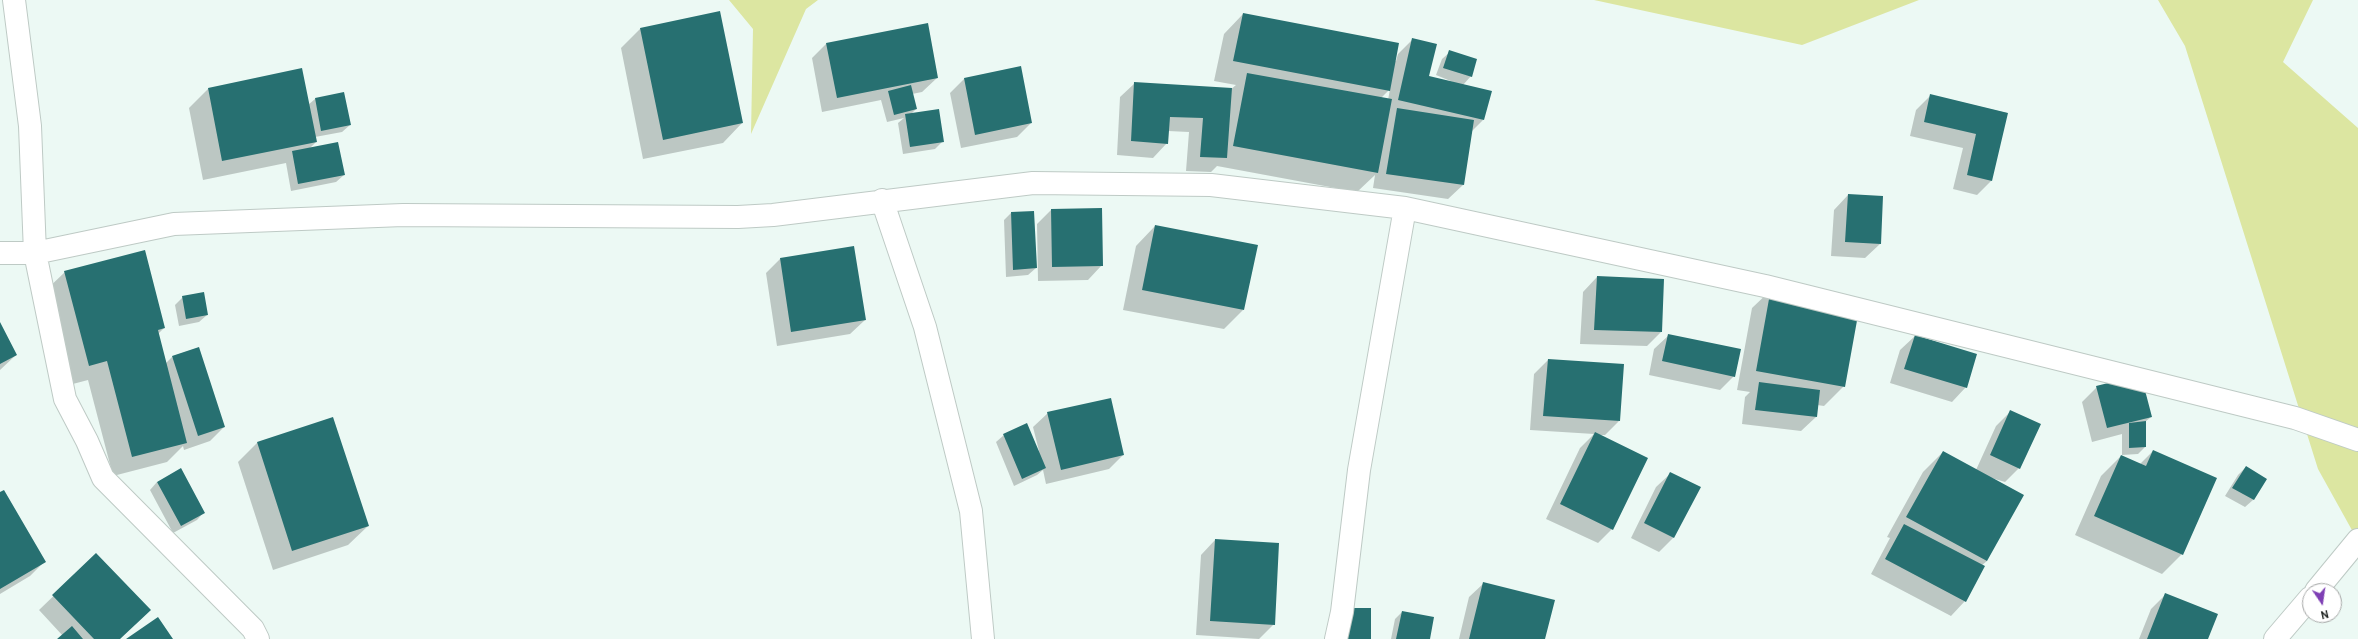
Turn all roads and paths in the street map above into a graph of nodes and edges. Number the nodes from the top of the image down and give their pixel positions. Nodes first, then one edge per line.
1 (14, 0) edge
2 (882, 200) junction
3 (1405, 208) junction
4 (35, 252) junction
5 (0, 253) edge
6 (2358, 440) edge
7 (2358, 540) edge
8 (2323, 583) edge
9 (2302, 607) edge
10 (258, 639) edge
11 (983, 639) edge
12 (1336, 639) edge
13 (2275, 639) edge

1 - 4 street
2 - 3 street
2 - 4 street
2 - 11 street
3 - 6 street
3 - 12 street
4 - 5 street
4 - 10 street
7 - 8 street
9 - 13 street

